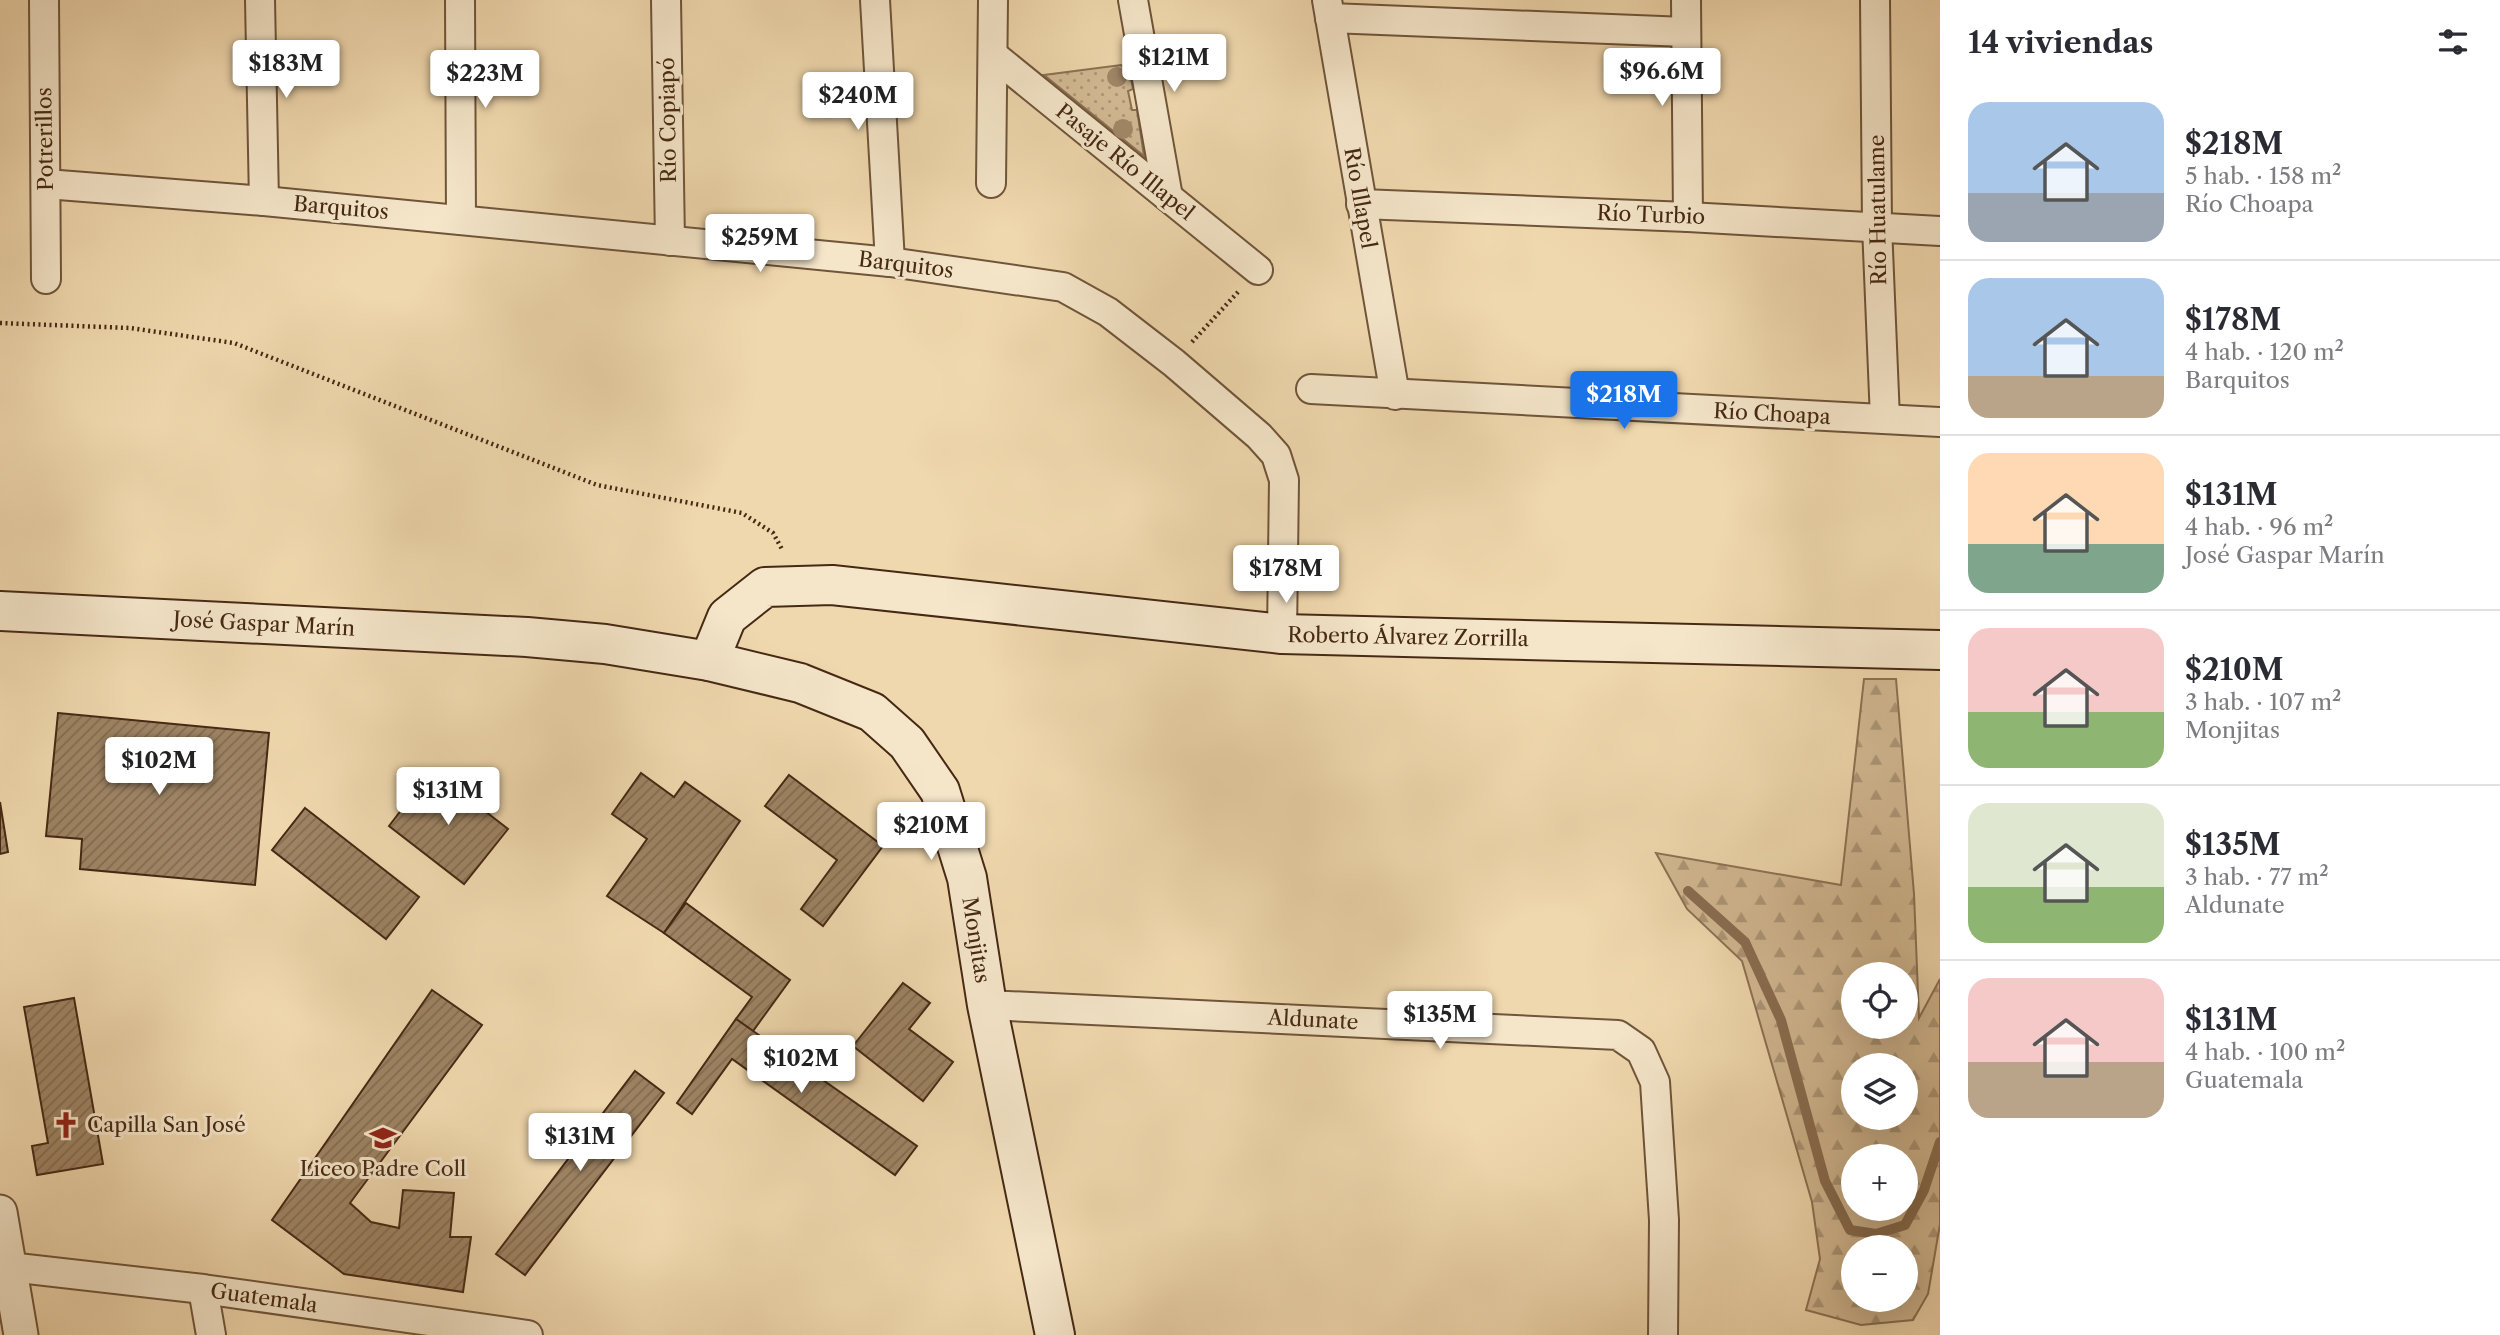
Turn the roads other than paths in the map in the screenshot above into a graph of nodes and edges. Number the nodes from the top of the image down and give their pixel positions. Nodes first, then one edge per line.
1 (44, 0) edge
2 (260, 0) edge
3 (460, 0) edge
4 (666, 0) edge
5 (875, 0) edge
6 (993, 0) edge
7 (1133, 0) edge
8 (1686, 0) edge
9 (1875, 0) edge
10 (1329, 9) edge
11 (1686, 32) junction
12 (993, 55) junction
13 (991, 183) dead end
14 (46, 184) junction
15 (1168, 197) junction
16 (264, 201) junction
17 (1361, 204) junction
18 (1688, 216) junction
19 (461, 219) junction
20 (1877, 226) junction
21 (1940, 231) edge
22 (670, 241) junction
23 (890, 262) junction
24 (1258, 270) road end
25 (46, 279) dead end
26 (1311, 389) dead end
27 (1395, 395) junction
28 (1885, 419) junction
29 (1940, 422) edge
30 (0, 611) edge
31 (1282, 634) junction
32 (527, 636) joint
33 (1940, 650) edge
34 (709, 661) junction
35 (987, 1005) junction
36 (0, 1212) edge
37 (5, 1267) edge
38 (203, 1289) junction
39 (471, 1331) edge
40 (21, 1335) edge
41 (211, 1335) edge
42 (528, 1335) edge
43 (1055, 1335) edge
44 (1663, 1335) edge

1 - 14 street, Potrerillos
2 - 16 street
3 - 19 street
4 - 22 street, Río Copiapó
5 - 23 street
6 - 12 street
7 - 15 street
8 - 11 street
9 - 20 street, Río Huatulame
10 - 11 street
10 - 17 street, Río Illapel
11 - 18 street
12 - 13 street
12 - 15 street, Pasaje Río Illapel
14 - 16 street, Barquitos
14 - 25 street, Potrerillos
15 - 24 street, Pasaje Río Illapel
16 - 19 street, Barquitos
17 - 18 street, Río Turbio
17 - 27 street, Río Illapel
18 - 20 street, Río Turbio
19 - 22 street, Barquitos
20 - 21 street, Río Turbio
20 - 28 street, Río Huatulame
22 - 23 street, Barquitos
23 - 31 street, Barquitos
26 - 27 street, Río Choapa
27 - 28 street, Río Choapa
28 - 29 street, Río Choapa
30 - 32 main road, José Gaspar Marín
31 - 33 main road, Roberto Álvarez Zorrilla
31 - 34 main road, Roberto Álvarez Zorrilla
32 - 34 main road, Monjitas
34 - 35 main road, Monjitas
35 - 43 main road, Monjitas
35 - 44 street, Aldunate
36 - 37 street
37 - 38 street, Guatemala
37 - 40 street
38 - 39 street, Guatemala
38 - 41 street
39 - 42 street, Guatemala

